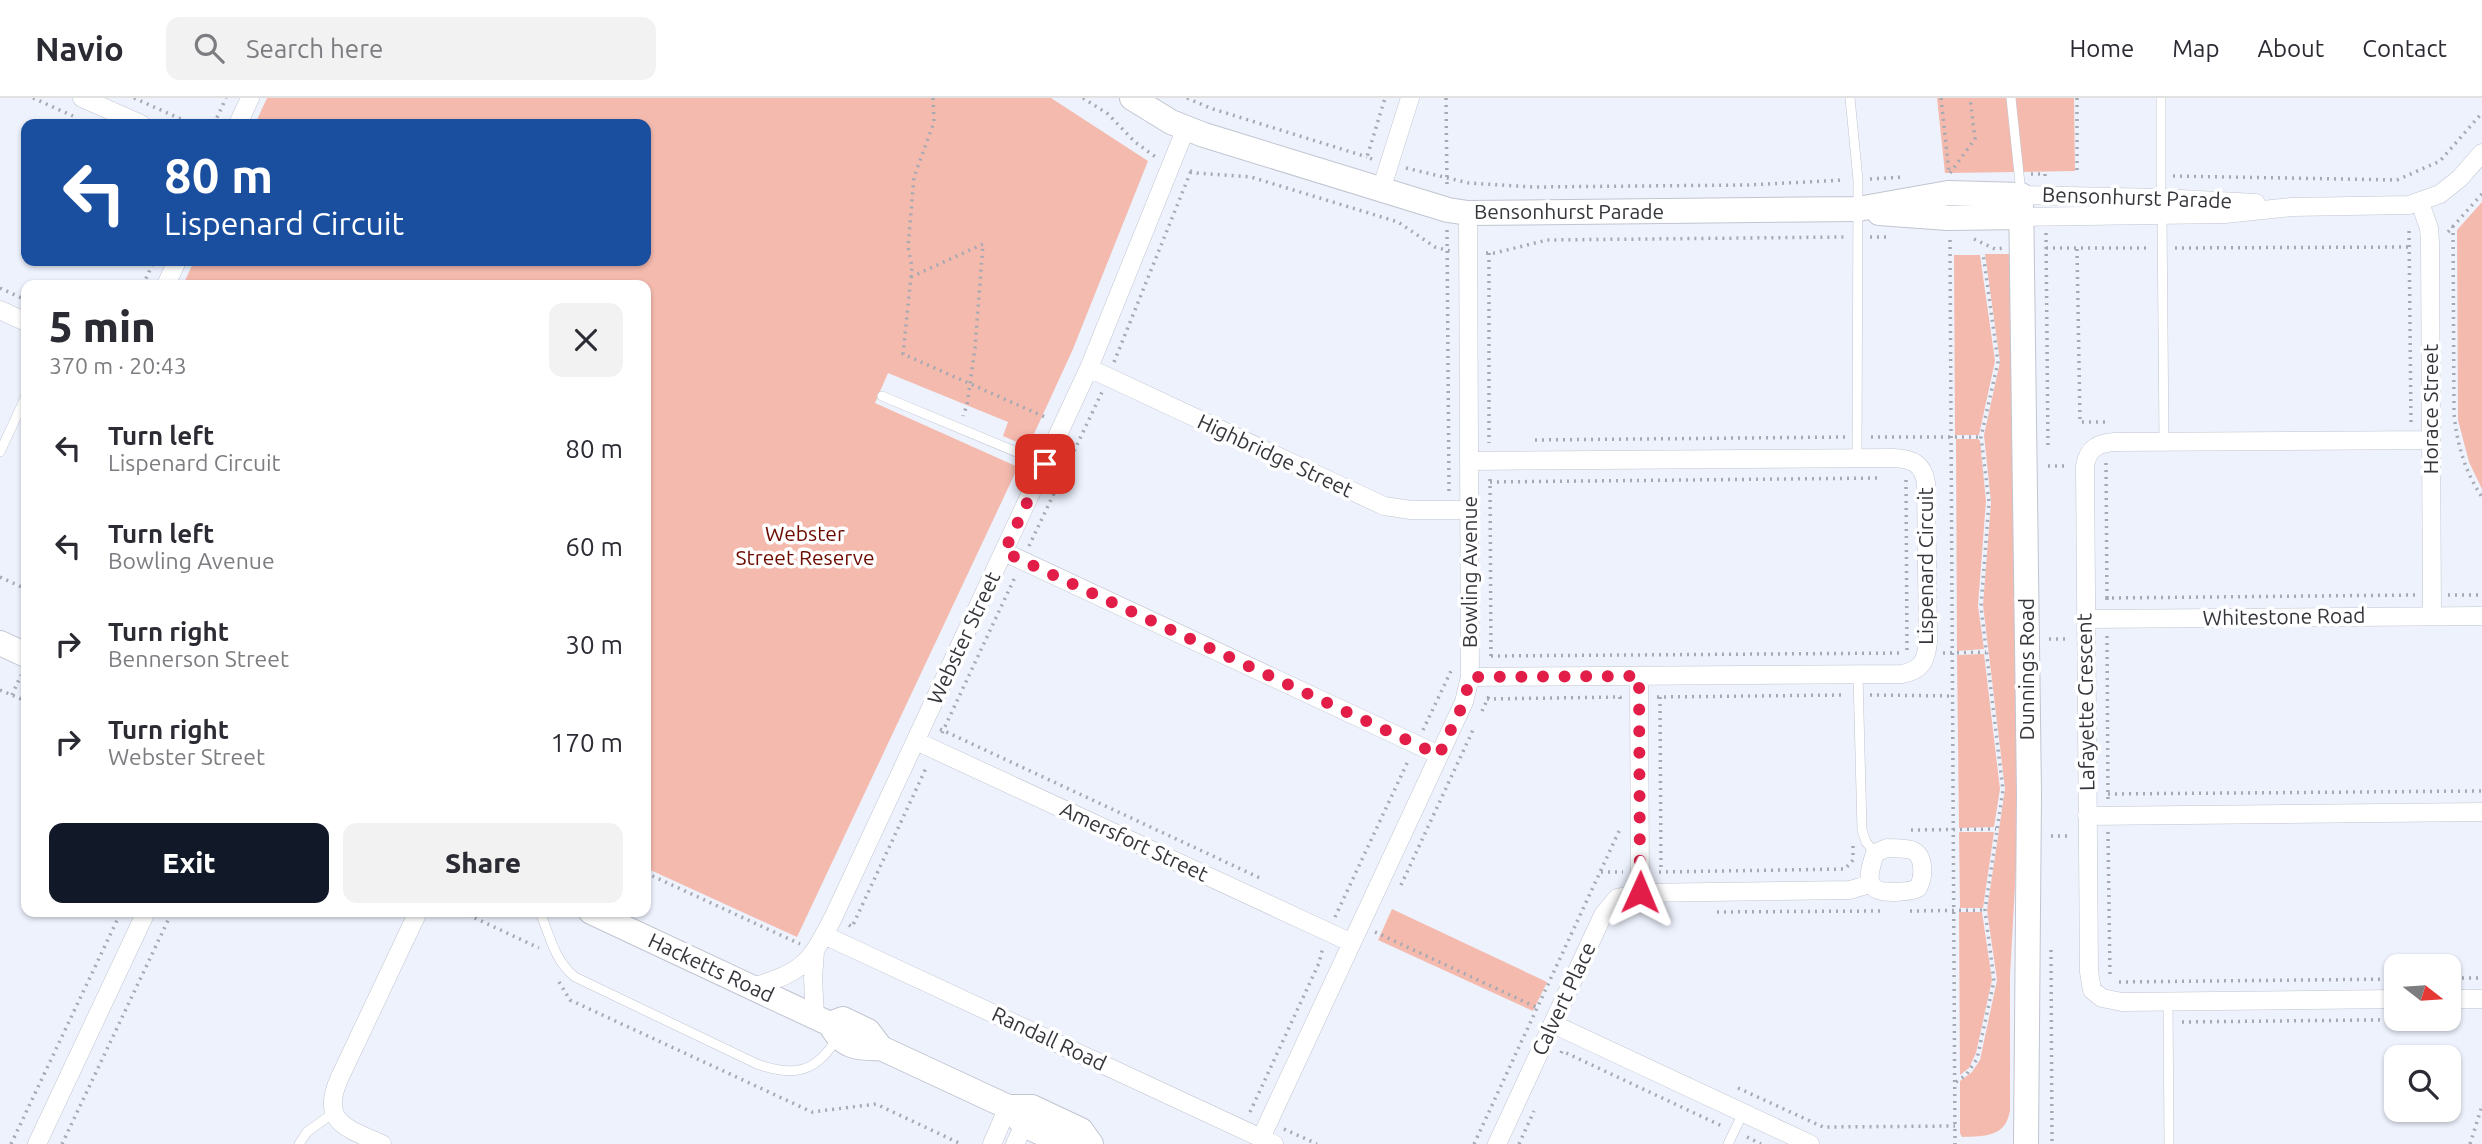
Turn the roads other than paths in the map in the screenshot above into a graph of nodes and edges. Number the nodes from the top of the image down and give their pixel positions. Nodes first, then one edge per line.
1 (82, 98) edge
2 (250, 98) edge
3 (1132, 98) edge
4 (1410, 98) edge
5 (1850, 98) edge
6 (2011, 98) edge
7 (2161, 98) edge
8 (130, 119) edge
9 (240, 119) edge
10 (1185, 128) junction
11 (2482, 153) edge
12 (1381, 190) junction
13 (2021, 195) junction
14 (2414, 204) junction
15 (2161, 206) junction
16 (1858, 209) junction
17 (1458, 212) junction
18 (0, 310) edge
19 (21, 320) edge
20 (1089, 368) junction
21 (882, 396) dead end
22 (21, 407) edge
23 (2431, 440) junction
24 (2164, 442) junction
25 (0, 452) edge
26 (1857, 458) junction
27 (1470, 461) junction
28 (1045, 464) junction
29 (1470, 510) junction
30 (1004, 552) junction
31 (2431, 616) junction
32 (2482, 616) edge
33 (2085, 619) junction
34 (0, 643) edge
35 (21, 662) edge
36 (1858, 675) junction
37 (1639, 676) junction
38 (1470, 677) junction
39 (916, 741) junction
40 (1439, 755) junction
41 (2482, 812) edge
42 (2087, 816) junction
43 (1875, 853) junction
44 (1870, 884) junction
45 (1640, 892) junction
46 (144, 917) edge
47 (416, 917) edge
48 (542, 917) edge
49 (602, 917) edge
50 (824, 934) junction
51 (1352, 943) junction
52 (815, 951) junction
53 (753, 987) junction
54 (2384, 999) edge
55 (2461, 999) edge
56 (2482, 999) edge
57 (2168, 1001) junction
58 (1553, 1024) junction
59 (827, 1026) junction
60 (333, 1113) junction
61 (1743, 1113) junction
62 (1020, 1121) edge
63 (1268, 1141) edge
64 (37, 1144) edge
65 (299, 1144) edge
66 (382, 1144) edge
67 (992, 1144) edge
68 (1065, 1144) edge
69 (1091, 1144) edge
70 (1497, 1144) edge
71 (1728, 1144) edge
72 (1810, 1144) edge
73 (2026, 1144) edge
74 (2169, 1144) edge

1 - 8 street
2 - 9 street
3 - 10 street, Bensonhurst Parade
4 - 12 street
5 - 16 lane
6 - 13 lane
7 - 15 lane
10 - 12 street, Bensonhurst Parade
10 - 20 street, Webster Street
11 - 14 street, Bensonhurst Parade
12 - 17 street, Bensonhurst Parade
13 - 15 street, Bensonhurst Parade
13 - 16 street, Bensonhurst Parade
13 - 73 street, Dunnings Road
14 - 15 street, Bensonhurst Parade
14 - 23 street, Horace Street
15 - 24 lane
16 - 17 street, Bensonhurst Parade
16 - 26 lane
17 - 27 street, Bowling Avenue
18 - 19 street
20 - 28 street, Webster Street
20 - 29 street, Highbridge Street
21 - 28 lane
22 - 25 lane
23 - 24 street
23 - 31 street, Horace Street
24 - 33 street, Lafayette Crescent
26 - 27 street, Lispenard Circuit
26 - 36 street, Lispenard Circuit
27 - 29 street, Bowling Avenue
28 - 30 street, Webster Street
29 - 38 street, Bowling Avenue
30 - 39 street, Webster Street
30 - 40 street
31 - 32 street, Whitestone Road
31 - 33 street, Whitestone Road
33 - 42 street, Lafayette Crescent
34 - 35 street
36 - 37 street, Lispenard Circuit
36 - 43 lane
37 - 38 street, Lispenard Circuit
37 - 45 street
38 - 40 street, Bowling Avenue
39 - 50 street, Webster Street
39 - 51 street, Amersfort Street
40 - 51 street, Bowling Avenue
41 - 42 street
42 - 57 street, Lafayette Crescent
43 - 44 street
43 - 44 street, Calvert Place
44 - 45 street, Calvert Place
45 - 58 street, Calvert Place
46 - 64 street
47 - 60 street
48 - 59 lane
49 - 53 street, Hacketts Road
50 - 52 street, Webster Street
50 - 63 street, Randall Road
51 - 63 street, Bowling Avenue
52 - 53 street, Webster Street
52 - 59 street, Webster Street
53 - 59 street, Hacketts Road
54 - 57 street, Lafayette Crescent
55 - 56 street
57 - 74 lane
58 - 61 street
58 - 70 street, Calvert Place
59 - 62 street, Hacketts Road
60 - 65 lane
60 - 66 street
61 - 71 lane
61 - 72 street
62 - 67 street
62 - 68 street, Hacketts Road
62 - 69 street, Hacketts Road

